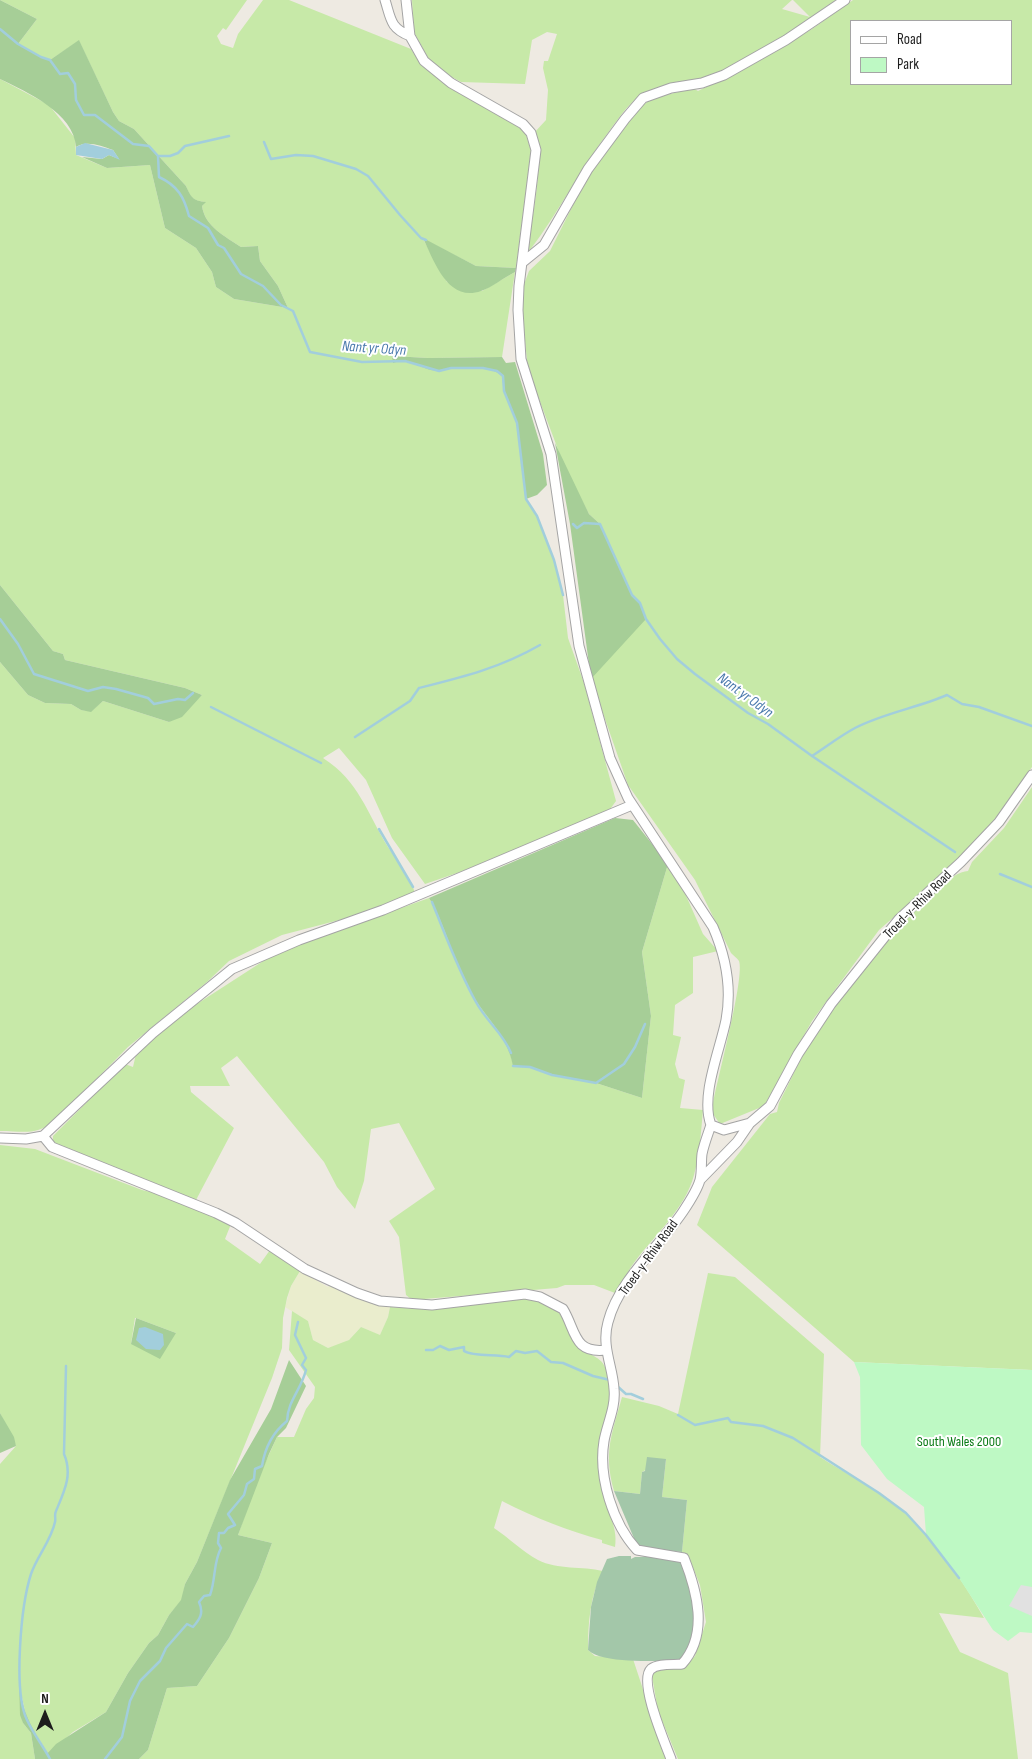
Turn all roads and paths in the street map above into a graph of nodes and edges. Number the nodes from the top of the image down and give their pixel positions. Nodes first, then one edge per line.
1 (385, 0) edge
2 (406, 0) edge
3 (845, 0) edge
4 (410, 36) junction
5 (523, 262) junction
6 (1032, 775) edge
7 (632, 805) junction
8 (750, 1122) junction
9 (710, 1125) junction
10 (42, 1136) junction
11 (0, 1138) edge
12 (700, 1180) junction
13 (606, 1350) junction
14 (671, 1759) edge

1 - 4 street
2 - 4 street
3 - 5 street
4 - 5 street, Troed-y-Rhiw Road
5 - 7 street, Troed-y-Rhiw Road
6 - 8 street, Troed-y-Rhiw Road
7 - 9 street, Troed-y-Rhiw Road
7 - 10 street
8 - 9 street
8 - 12 street, Troed-y-Rhiw Road
9 - 12 street, Troed-y-Rhiw Road
10 - 11 street
10 - 13 street
12 - 13 street, Troed-y-Rhiw Road
13 - 14 street, Troed-y-Rhiw Road

